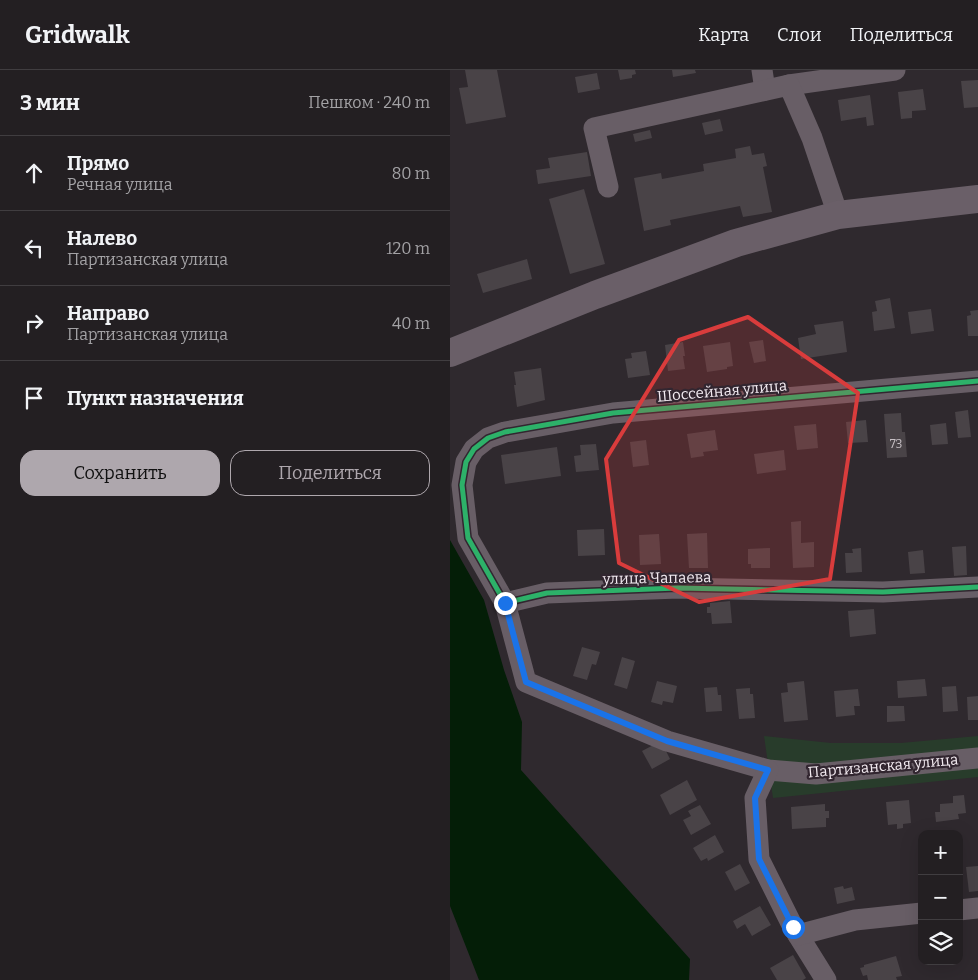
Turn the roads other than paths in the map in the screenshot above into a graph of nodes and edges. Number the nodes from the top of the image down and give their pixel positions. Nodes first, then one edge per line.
1 (895, 70) edge
2 (763, 80) edge
3 (790, 85) junction
4 (608, 187) dead end
5 (978, 199) edge
6 (838, 215) junction
7 (450, 353) edge
8 (978, 381) edge
9 (978, 587) edge
10 (505, 603) junction
11 (978, 758) edge
12 (768, 770) junction
13 (978, 908) edge
14 (963, 910) edge
15 (918, 914) edge
16 (798, 935) junction
17 (826, 980) edge

1 - 3 street
2 - 3 street
2 - 4 street
3 - 6 street
5 - 6 main road
6 - 7 main road
8 - 10 street, Шоссейная улица
9 - 10 street, улица Чапаева
10 - 12 street, Партизанская улица
11 - 12 street, Партизанская улица
12 - 16 street
13 - 14 street
15 - 16 street
16 - 17 street

